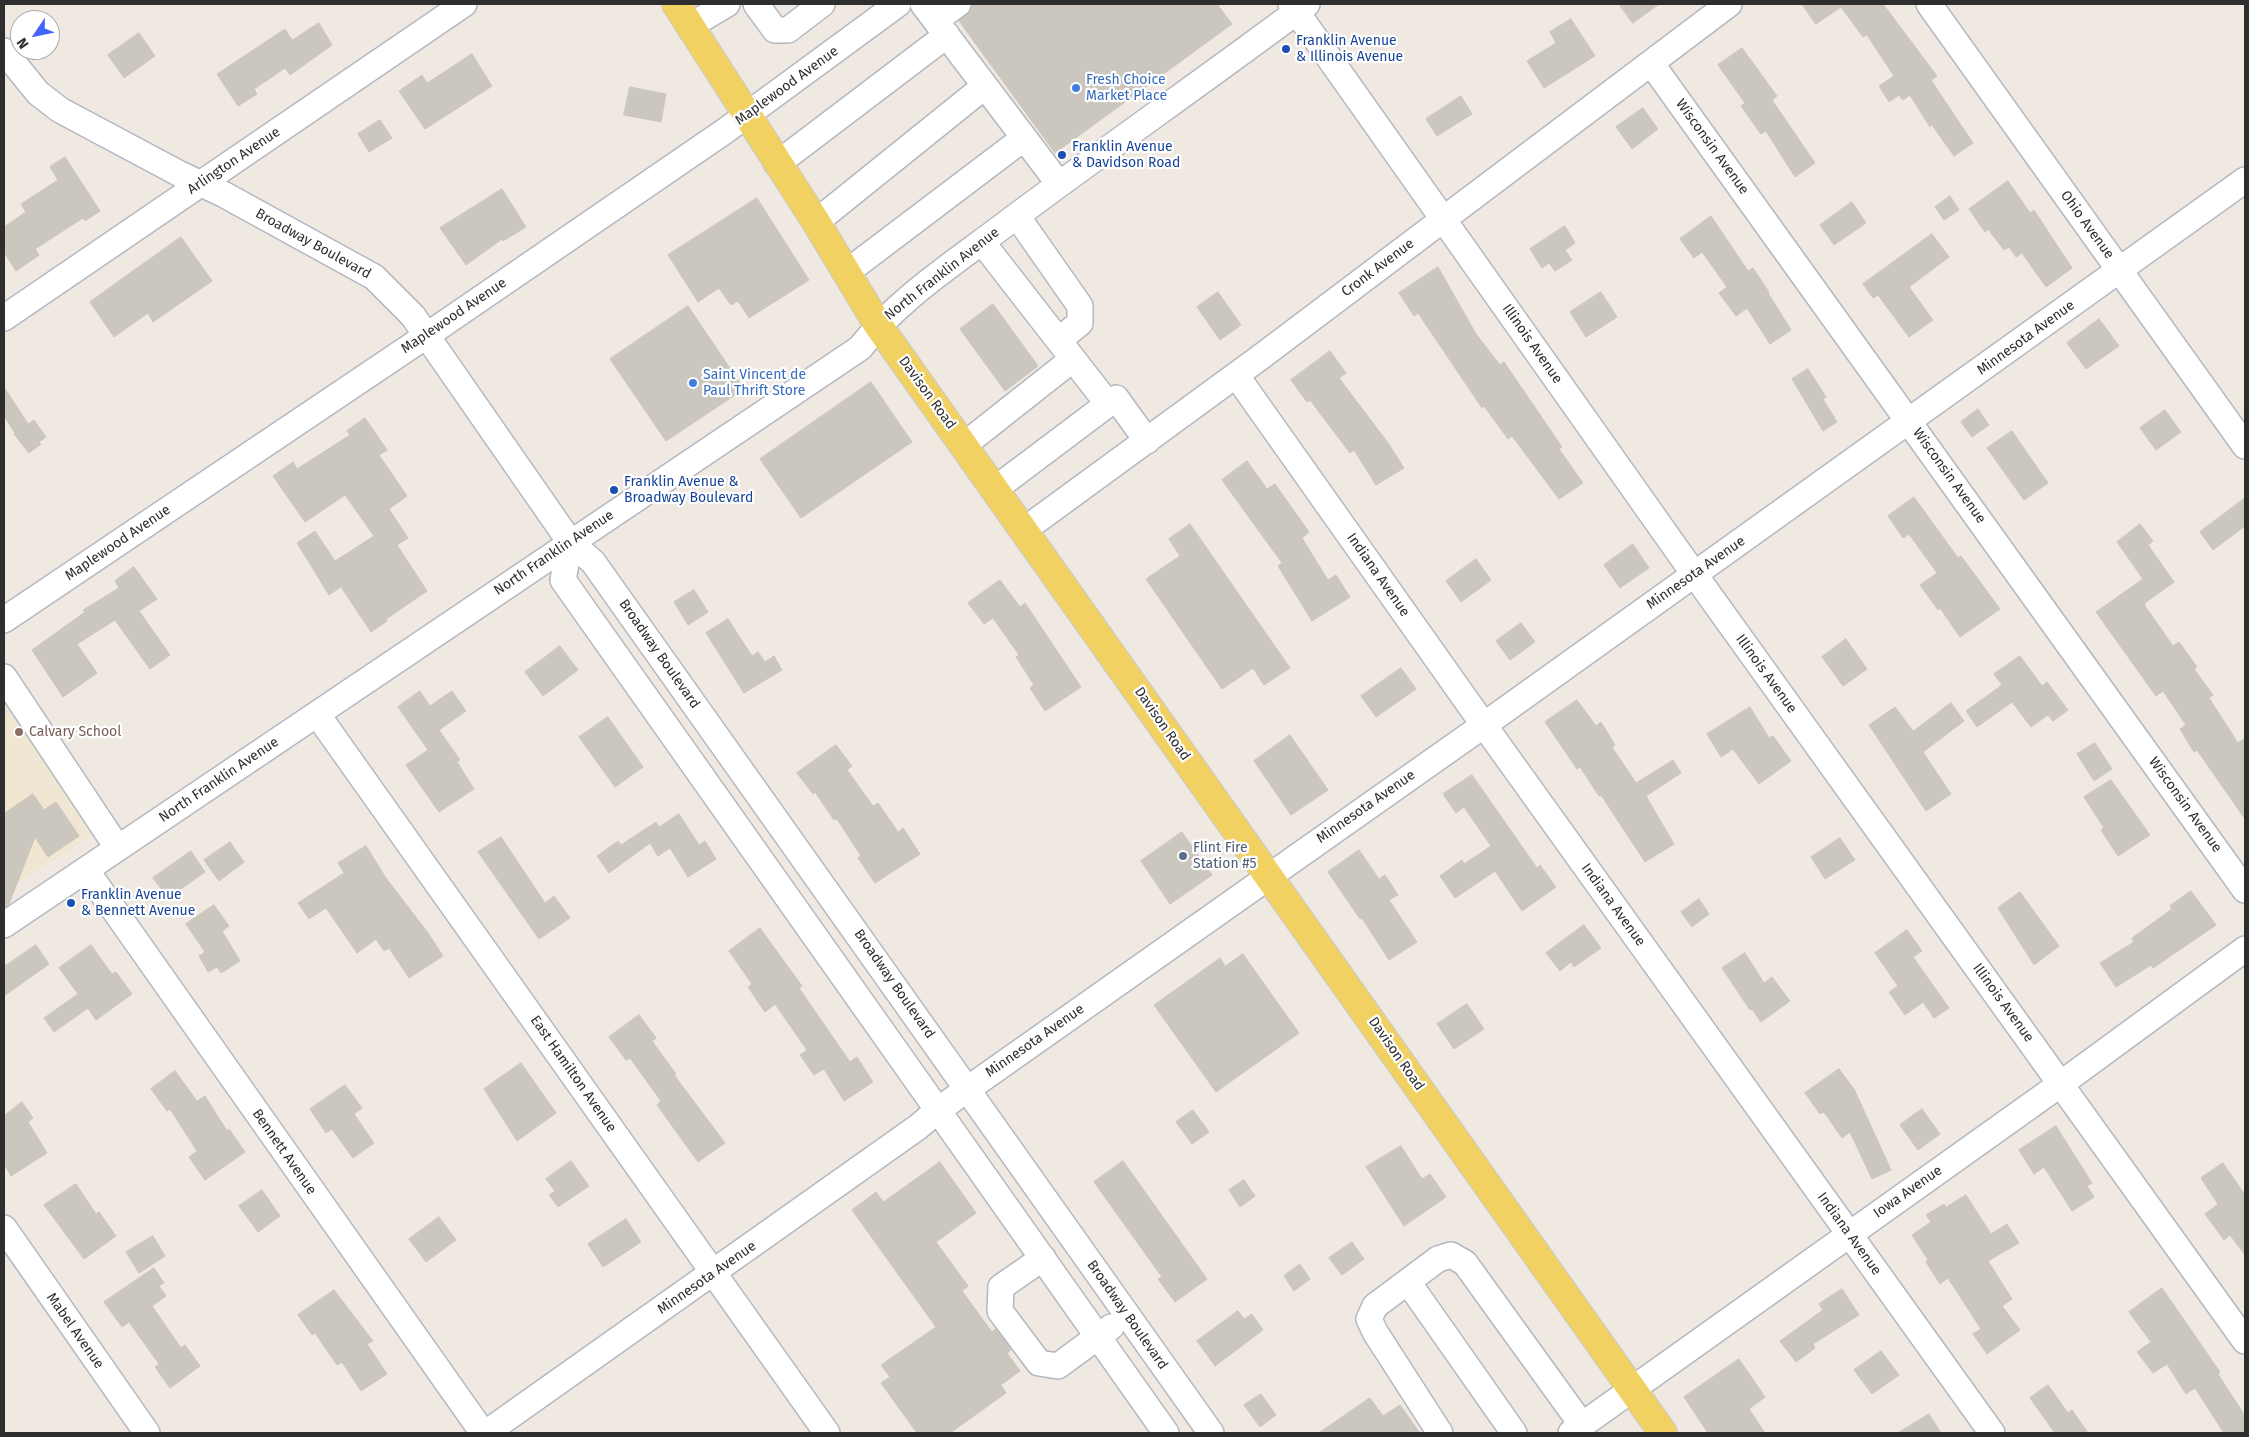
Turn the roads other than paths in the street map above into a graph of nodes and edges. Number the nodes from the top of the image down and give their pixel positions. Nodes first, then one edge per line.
1 (464, 4) edge
2 (727, 4) edge
3 (756, 4) edge
4 (822, 4) edge
5 (898, 4) edge
6 (958, 4) edge
7 (1729, 4) edge
8 (1929, 4) edge
9 (1298, 6) edge
10 (683, 15) edge
11 (935, 20) edge
12 (4, 51) edge
13 (1651, 63) junction
14 (985, 86) junction
15 (746, 116) junction
16 (1024, 138) junction
17 (777, 164) junction
18 (2245, 180) edge
19 (200, 184) junction
20 (1059, 184) junction
21 (1017, 216) junction
22 (1444, 219) junction
23 (816, 222) junction
24 (982, 242) junction
25 (2120, 271) junction
26 (847, 272) junction
27 (4, 318) edge
28 (878, 325) junction
29 (426, 336) junction
30 (1058, 340) junction
31 (1073, 359) junction
32 (1236, 375) junction
33 (1108, 404) junction
34 (1910, 422) junction
35 (1147, 441) junction
36 (964, 445) junction
37 (2245, 446) edge
38 (995, 489) junction
39 (1024, 530) junction
40 (570, 542) junction
41 (1694, 574) junction
42 (4, 620) edge
43 (4, 677) edge
44 (317, 714) junction
45 (1484, 725) junction
46 (117, 847) junction
47 (86, 870) junction
48 (1269, 876) junction
49 (2245, 890) edge
50 (4, 925) edge
51 (2245, 949) edge
52 (2062, 1083) junction
53 (968, 1089) junction
54 (938, 1110) junction
55 (4, 1228) edge
56 (1849, 1234) junction
57 (1043, 1258) junction
58 (715, 1273) junction
59 (1408, 1282) junction
60 (1127, 1315) junction
61 (1098, 1336) junction
62 (2245, 1341) edge
63 (1631, 1388) junction
64 (1577, 1429) edge
65 (147, 1433) edge
66 (485, 1433) edge
67 (827, 1433) edge
68 (1166, 1433) edge
69 (1211, 1433) edge
70 (1440, 1433) edge
71 (1514, 1433) edge
72 (1663, 1433) edge
73 (1992, 1433) edge

1 - 19 street, Arlington Avenue
2 - 10 street
3 - 4 street
5 - 15 street, Maplewood Avenue
6 - 11 street
7 - 13 street, Cronk Avenue
8 - 25 street, Ohio Avenue
9 - 20 street, North Franklin Avenue
9 - 22 street, Illinois Avenue
10 - 15 main road, Davison Road
11 - 14 street
11 - 17 street
12 - 19 street, Broadway Boulevard
13 - 22 street, Cronk Avenue
13 - 34 street, Wisconsin Avenue
14 - 16 street
14 - 23 street
15 - 17 main road, Davison Road
15 - 29 street, Maplewood Avenue
16 - 20 street
16 - 26 street
17 - 23 main road, Davison Road
18 - 25 street, Minnesota Avenue
19 - 27 street, Arlington Avenue
19 - 29 street, Broadway Boulevard
20 - 21 street, North Franklin Avenue
21 - 24 street, North Franklin Avenue
21 - 30 street
22 - 32 street, Cronk Avenue
22 - 41 street, Illinois Avenue
23 - 26 main road, Davison Road
24 - 28 street, North Franklin Avenue
24 - 30 street
25 - 34 street, Minnesota Avenue
25 - 37 street, Ohio Avenue
26 - 28 main road, Davison Road
28 - 36 main road, Davison Road
28 - 40 street, North Franklin Avenue
29 - 40 street, Broadway Boulevard
29 - 42 street, Maplewood Avenue
30 - 31 street
31 - 33 street
31 - 36 street
32 - 35 street, Cronk Avenue
32 - 45 street, Indiana Avenue
33 - 35 street
33 - 38 street
34 - 41 street, Minnesota Avenue
34 - 49 street, Wisconsin Avenue
35 - 39 street, Cronk Avenue
36 - 38 main road, Davison Road
38 - 39 main road, Davison Road
39 - 48 main road, Davison Road
40 - 44 street, North Franklin Avenue
40 - 53 street, Broadway Boulevard
40 - 54 street
41 - 45 street, Minnesota Avenue
41 - 52 street, Illinois Avenue
43 - 46 street
44 - 46 street, North Franklin Avenue
44 - 58 street, East Hamilton Avenue
45 - 48 street, Minnesota Avenue
45 - 56 street, Indiana Avenue
46 - 47 street, North Franklin Avenue
47 - 50 street, North Franklin Avenue
47 - 66 street, Bennett Avenue
48 - 53 street, Minnesota Avenue
48 - 63 main road, Davison Road
51 - 52 street, Iowa Avenue
52 - 56 street, Iowa Avenue
52 - 62 street, Illinois Avenue
53 - 54 street, Minnesota Avenue
53 - 60 street, Broadway Boulevard
54 - 57 street
54 - 58 street, Minnesota Avenue
55 - 65 street, Mabel Avenue
56 - 63 street, Iowa Avenue
56 - 73 street, Indiana Avenue
57 - 61 street
57 - 61 street
58 - 66 street, Minnesota Avenue
58 - 67 street, East Hamilton Avenue
59 - 64 street
59 - 70 street
59 - 71 street
60 - 61 street
60 - 69 street, Broadway Boulevard
61 - 68 street
63 - 64 street, Iowa Avenue
63 - 72 main road, Davison Road

